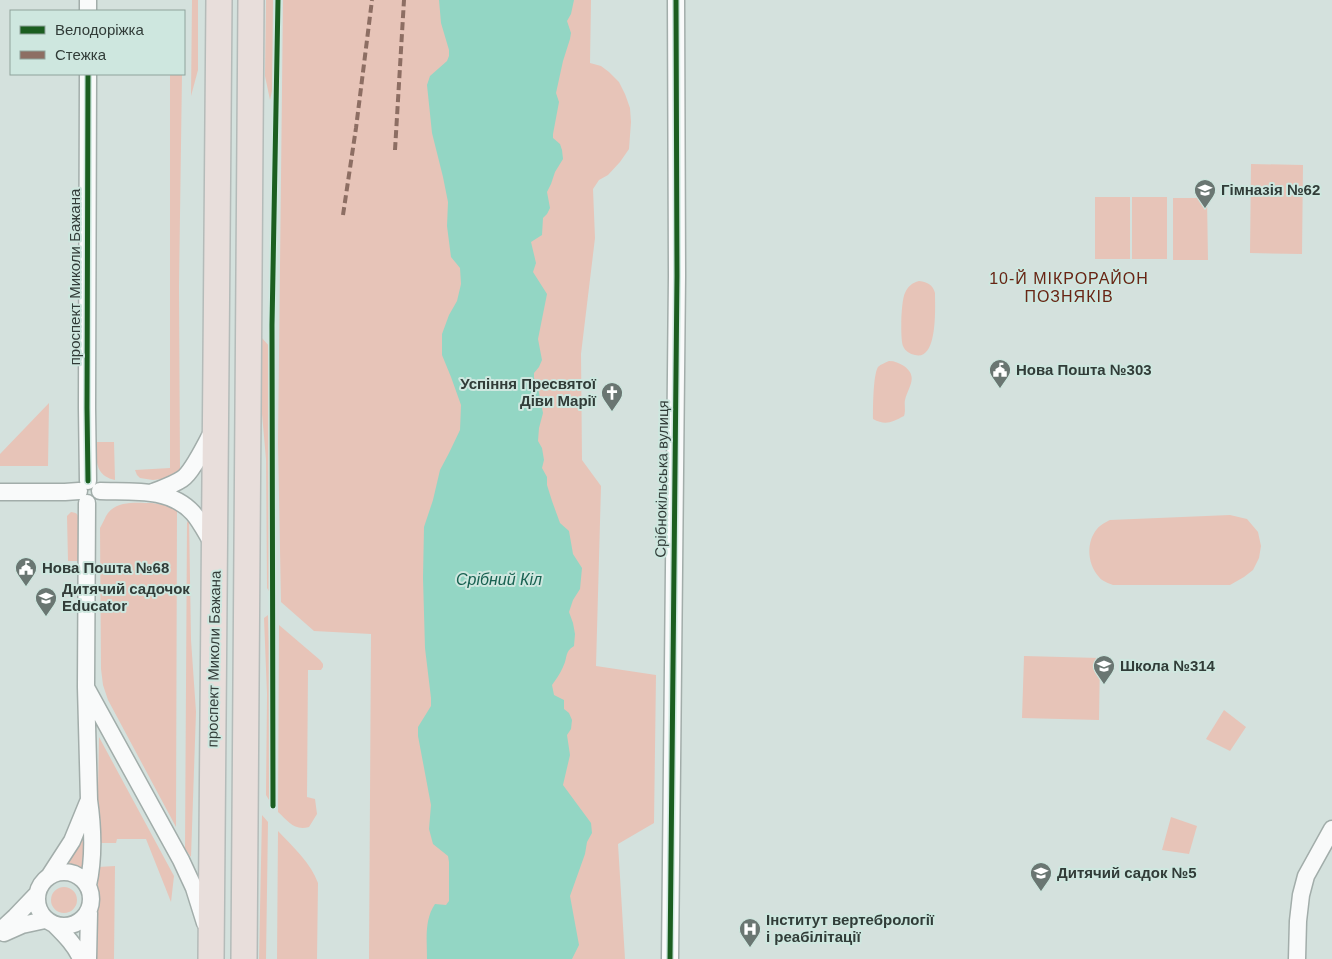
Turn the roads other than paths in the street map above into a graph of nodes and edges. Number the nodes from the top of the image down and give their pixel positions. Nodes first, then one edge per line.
1 (218, 0) edge
2 (251, 0) edge
3 (676, 0) edge
4 (88, 75) edge
5 (215, 427) junction
6 (0, 492) edge
7 (89, 492) junction
8 (153, 492) junction
9 (215, 548) junction
10 (86, 687) junction
11 (89, 800) junction
12 (1332, 829) edge
13 (50, 875) junction
14 (88, 885) junction
15 (37, 894) junction
16 (88, 913) junction
17 (50, 923) junction
18 (0, 931) edge
19 (0, 936) edge
20 (211, 949) edge
21 (81, 959) edge
22 (88, 959) edge
23 (244, 959) edge
24 (670, 959) edge
25 (1297, 959) edge

1 - 5 highway, проспект Миколи Бажана
2 - 23 highway
3 - 24 street, Срібнокільська вулиця
4 - 7 street, проспект Миколи Бажана
5 - 8 street
5 - 9 highway, проспект Миколи Бажана
6 - 7 street
7 - 8 street
7 - 10 street, проспект Миколи Бажана
8 - 9 street
9 - 20 highway, проспект Миколи Бажана
10 - 11 street, проспект Миколи Бажана
10 - 20 street
11 - 13 street, проспект Миколи Бажана
11 - 14 street, проспект Миколи Бажана
12 - 25 street
13 - 14 street
13 - 15 street
14 - 16 street
15 - 17 street
15 - 18 street
16 - 17 street
16 - 22 street
17 - 19 street
17 - 21 street

